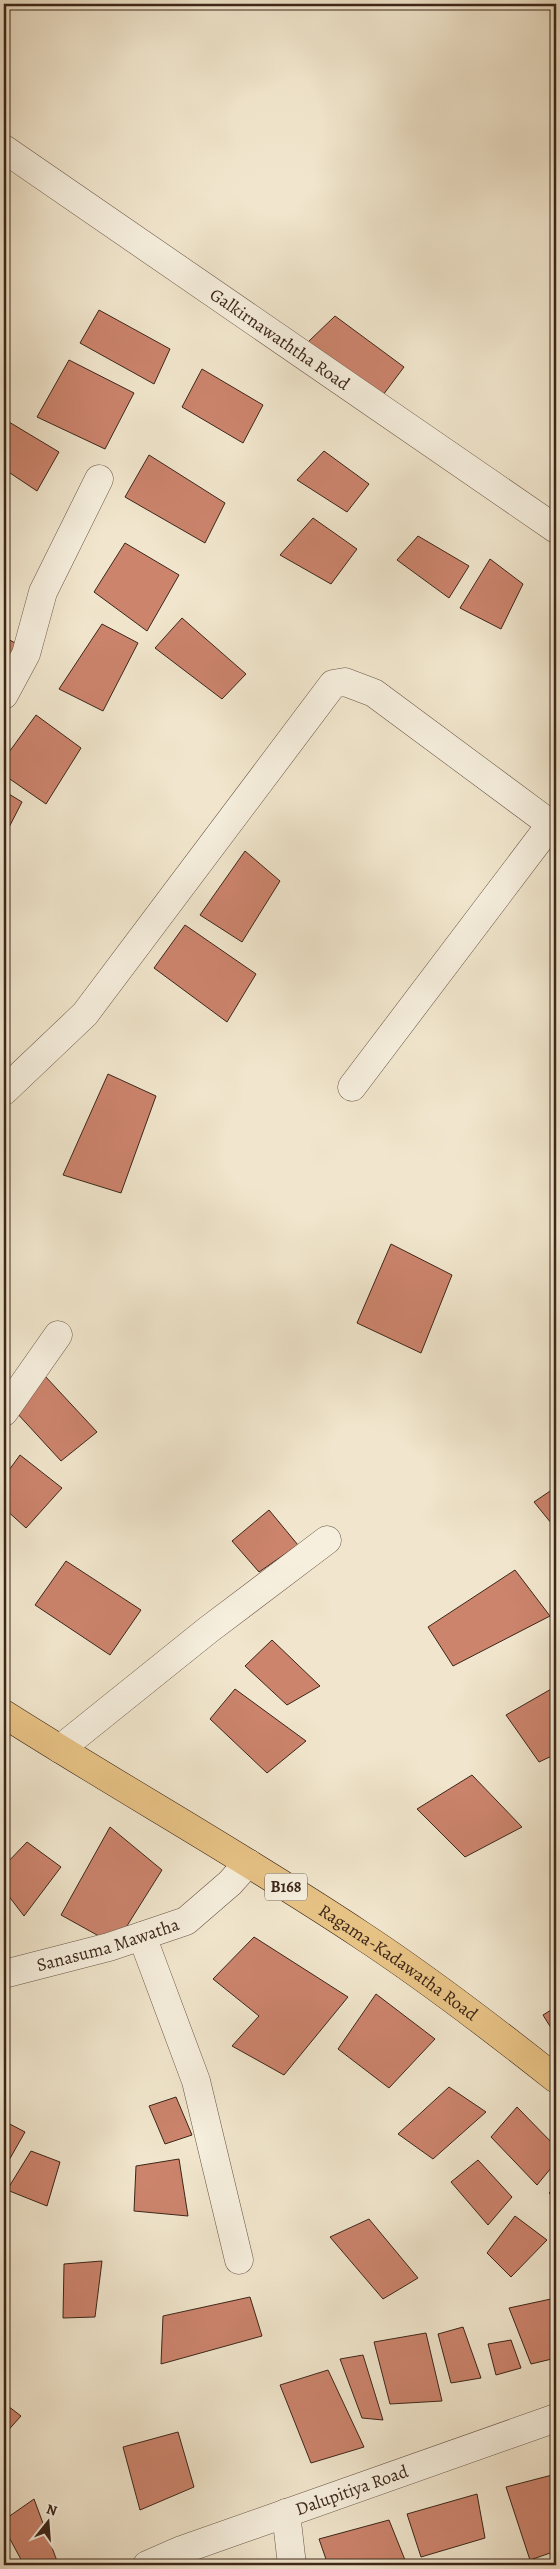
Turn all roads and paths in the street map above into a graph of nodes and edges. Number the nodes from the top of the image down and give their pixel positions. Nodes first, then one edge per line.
1 (4, 149) edge
2 (99, 479) dead end
3 (556, 529) edge
4 (4, 695) edge
5 (554, 826) edge
6 (352, 1087) dead end
7 (4, 1091) edge
8 (58, 1336) dead end
9 (4, 1412) edge
10 (327, 1540) dead end
11 (4, 1714) edge
12 (60, 1749) junction
13 (248, 1863) junction
14 (142, 1936) junction
15 (4, 1974) edge
16 (556, 2079) edge
17 (239, 2260) dead end
18 (556, 2418) edge
19 (286, 2513) junction
20 (147, 2565) edge
21 (292, 2565) edge

1 - 3 street, Galkirnawaththa Road
2 - 4 street
5 - 6 street
5 - 7 street
8 - 9 street
10 - 12 street
11 - 12 main road, Ragama-Kadawatha Road / B168
12 - 13 main road, Ragama-Kadawatha Road / B168
13 - 14 street, Sanasuma Mawatha
13 - 16 main road, Ragama-Kadawatha Road / B168
14 - 15 street, Sanasuma Mawatha
14 - 17 street
18 - 19 street, Dalupitiya Road
19 - 20 street, Dalupitiya Road
19 - 21 street

